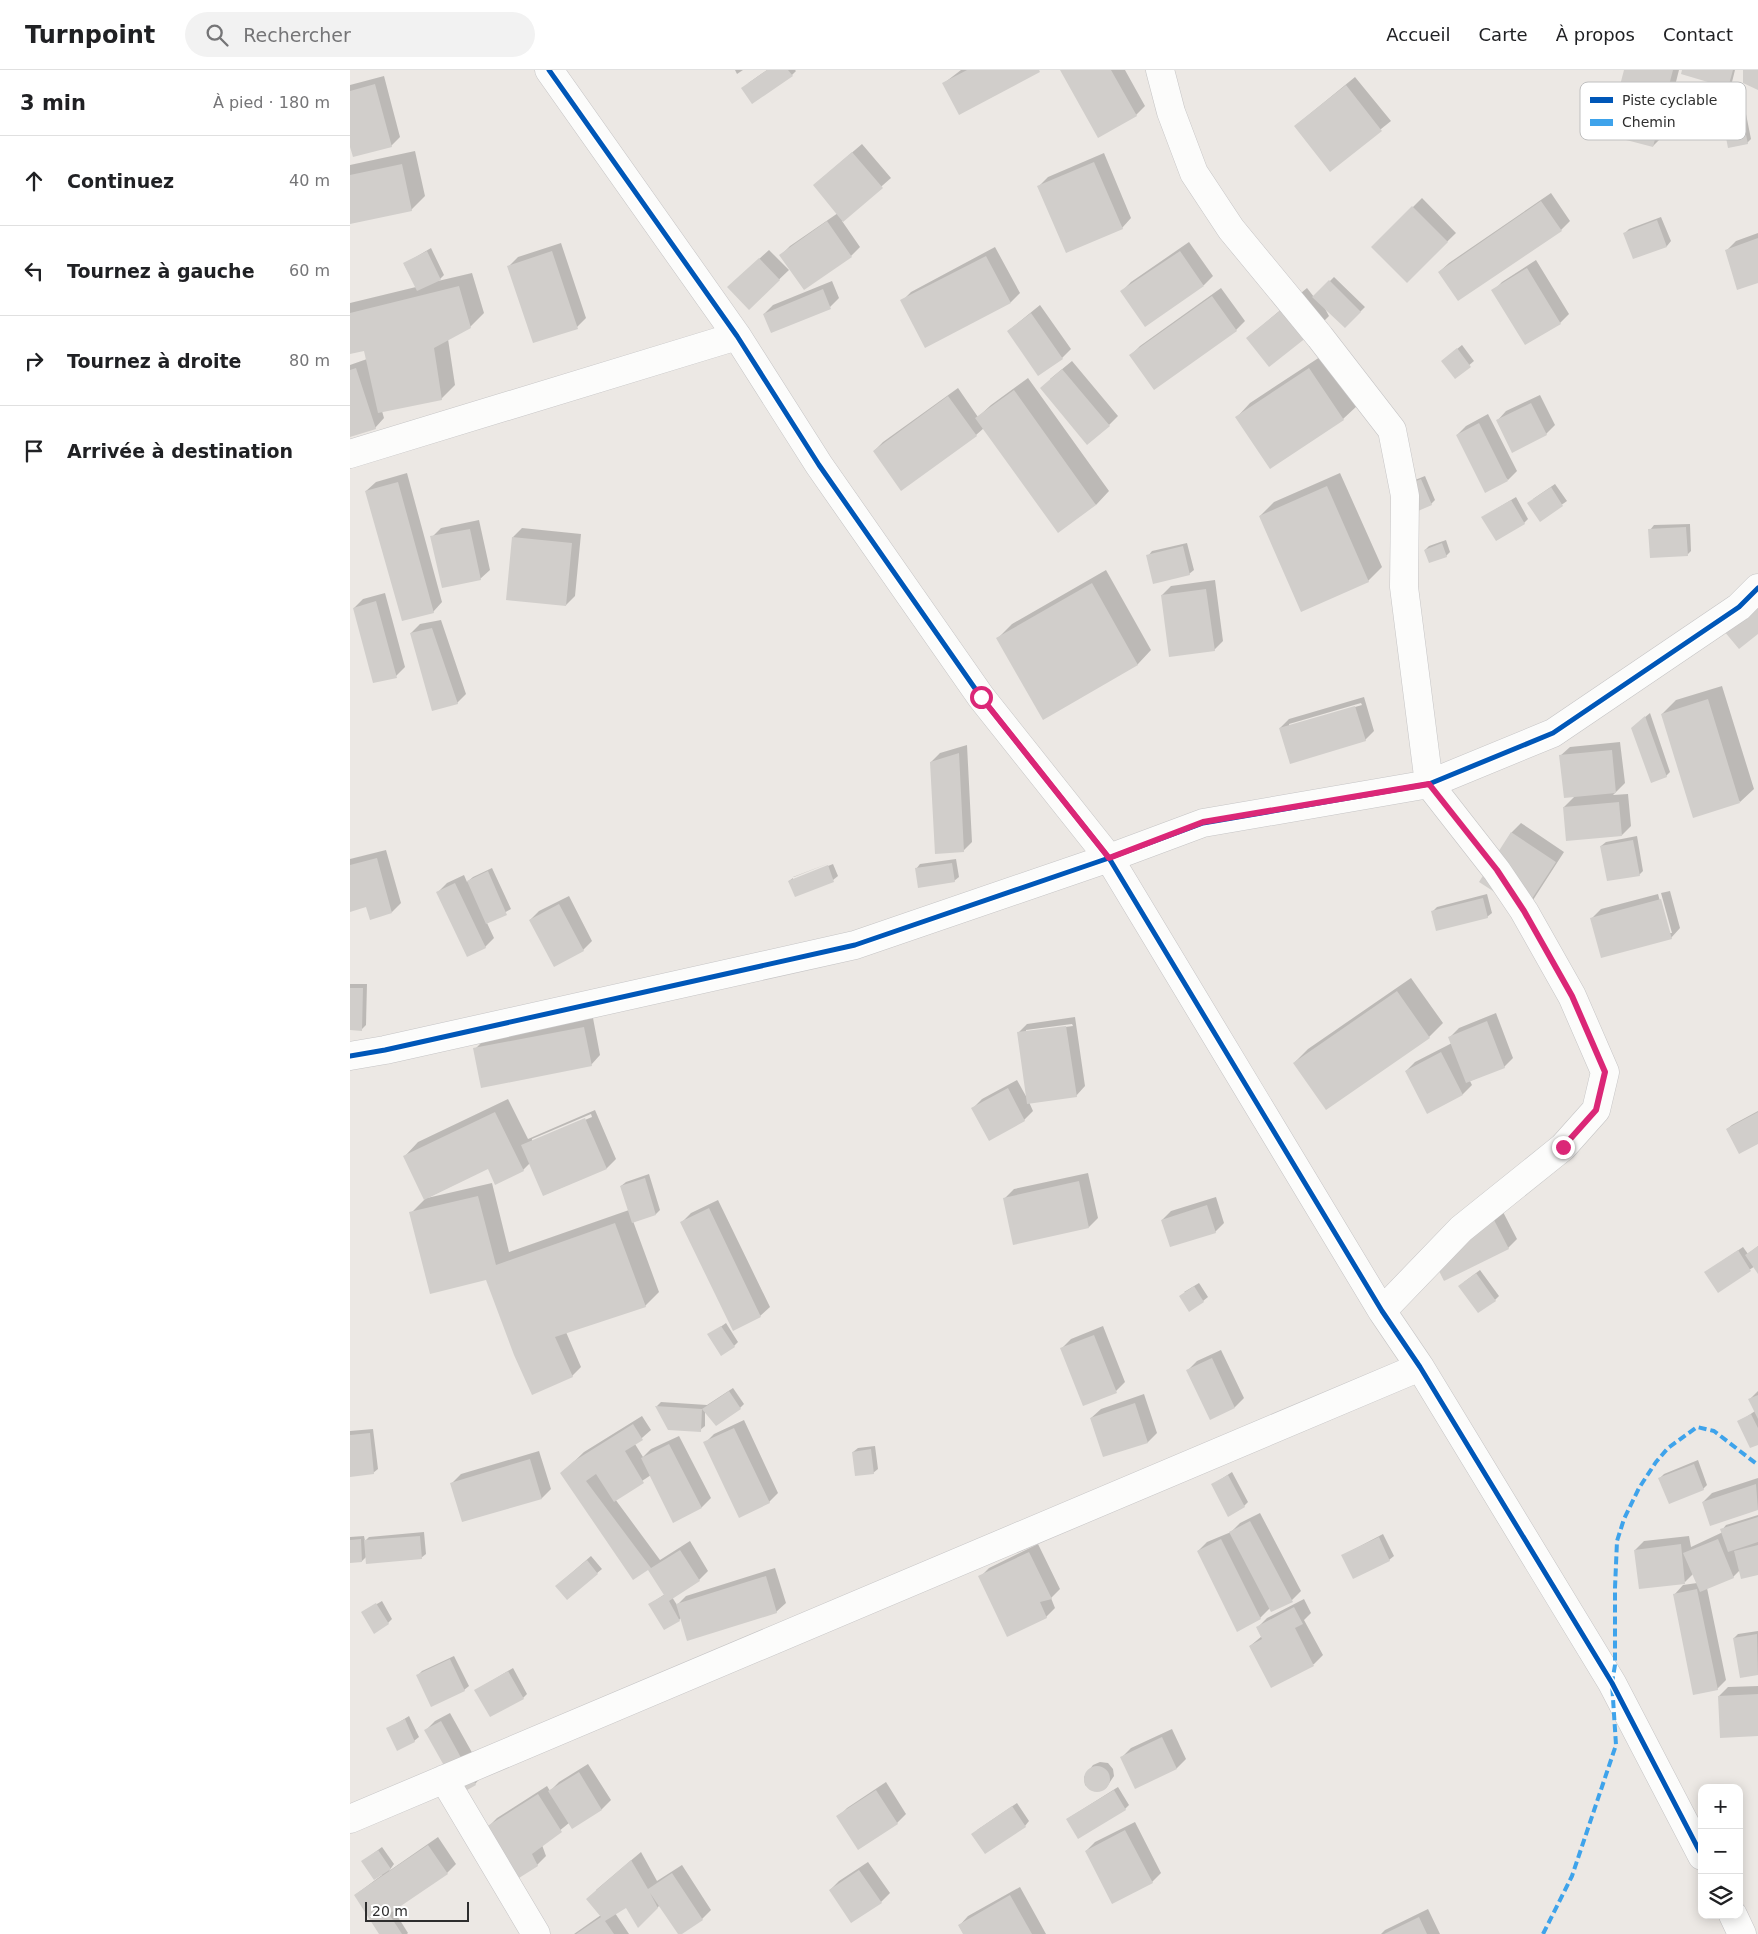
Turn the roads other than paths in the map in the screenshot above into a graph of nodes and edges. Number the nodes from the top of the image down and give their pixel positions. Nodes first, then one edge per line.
1 (549, 70) edge
2 (1160, 70) edge
3 (736, 336) junction
4 (350, 454) edge
5 (1758, 588) edge
6 (1429, 784) junction
7 (1109, 858) junction
8 (350, 1056) edge
9 (1382, 1311) junction
10 (1420, 1367) junction
11 (444, 1779) junction
12 (350, 1819) edge
13 (1698, 1848) edge
14 (1734, 1919) edge
15 (536, 1934) edge
16 (1742, 1934) edge

1 - 3 street
2 - 6 street
3 - 4 street
3 - 7 street
5 - 6 street
6 - 7 street
6 - 9 street
7 - 8 street
7 - 9 street
9 - 10 street
10 - 11 street
10 - 13 street
11 - 12 street
11 - 15 street
14 - 16 street

